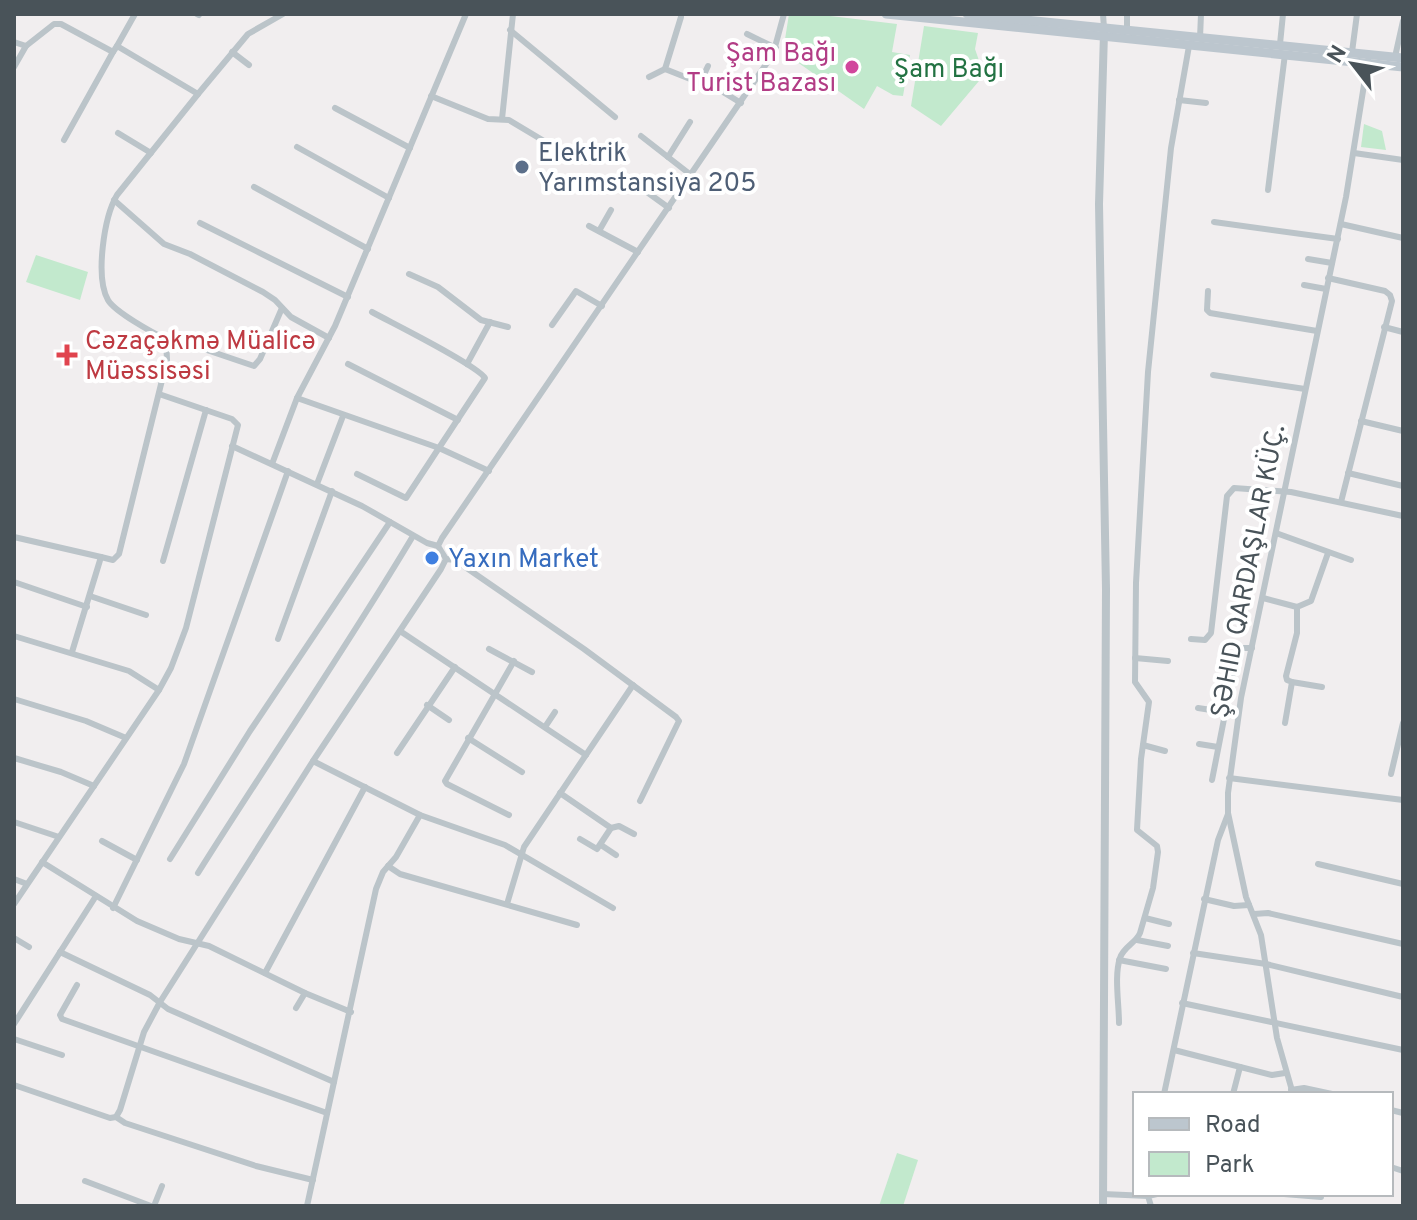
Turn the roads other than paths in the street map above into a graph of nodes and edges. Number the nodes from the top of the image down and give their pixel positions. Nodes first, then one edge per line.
1 (135, 14) edge
2 (283, 14) edge
3 (466, 14) edge
4 (513, 14) edge
5 (784, 14) edge
6 (886, 14) edge
7 (967, 14) edge
8 (1103, 14) edge
9 (1127, 14) edge
10 (1201, 14) edge
11 (1283, 14) edge
12 (1357, 14) edge
13 (681, 17) dead end
14 (1403, 21) edge
15 (510, 30) junction
16 (1104, 33) junction
17 (747, 34) dead end
18 (1126, 36) junction
19 (1200, 38) junction
20 (14, 42) edge
21 (26, 46) junction
22 (1189, 46) junction
23 (776, 48) junction
24 (115, 49) junction
25 (1282, 49) junction
26 (232, 52) junction
27 (1351, 56) junction
28 (1399, 57) edge
29 (1368, 58) junction
30 (249, 65) dead end
31 (708, 66) dead end
32 (14, 67) edge
33 (1403, 67) edge
34 (665, 69) junction
35 (649, 77) dead end
36 (700, 83) junction
37 (198, 94) junction
38 (431, 96) junction
39 (1179, 100) junction
40 (741, 103) junction
41 (1206, 103) dead end
42 (335, 108) dead end
43 (615, 117) dead end
44 (502, 119) junction
45 (690, 122) dead end
46 (118, 133) dead end
47 (641, 136) dead end
48 (64, 140) dead end
49 (297, 147) dead end
50 (410, 148) junction
51 (559, 150) dead end
52 (151, 153) junction
53 (1354, 153) junction
54 (668, 157) junction
55 (1403, 160) edge
56 (622, 174) dead end
57 (691, 175) junction
58 (254, 187) dead end
59 (1268, 190) dead end
60 (389, 198) junction
61 (114, 200) junction
62 (669, 208) junction
63 (611, 210) dead end
64 (1214, 222) dead end
65 (200, 223) dead end
66 (1341, 224) junction
67 (589, 226) dead end
68 (599, 231) junction
69 (1403, 238) edge
70 (1338, 239) junction
71 (368, 249) junction
72 (638, 252) junction
73 (1308, 259) dead end
74 (1332, 263) junction
75 (409, 274) dead end
76 (1328, 278) junction
77 (1304, 285) dead end
78 (1326, 289) junction
79 (1208, 291) dead end
80 (348, 297) junction
81 (602, 306) junction
82 (282, 308) junction
83 (372, 312) dead end
84 (490, 322) junction
85 (552, 325) dead end
86 (508, 327) dead end
87 (1384, 327) junction
88 (1317, 331) junction
89 (1403, 332) edge
90 (329, 338) junction
91 (166, 339) junction
92 (348, 364) dead end
93 (467, 364) junction
94 (1213, 375) dead end
95 (1305, 389) junction
96 (159, 394) junction
97 (297, 398) junction
98 (206, 410) junction
99 (343, 416) junction
100 (458, 420) junction
101 (1361, 421) junction
102 (1403, 431) edge
103 (232, 446) junction
104 (439, 448) junction
105 (272, 464) junction
106 (288, 471) junction
107 (489, 471) junction
108 (1348, 473) junction
109 (357, 474) dead end
110 (317, 484) junction
111 (1403, 486) edge
112 (332, 491) junction
113 (1284, 491) junction
114 (1341, 502) junction
115 (1403, 516) edge
116 (390, 522) junction
117 (1276, 533) junction
118 (413, 536) junction
119 (14, 537) edge
120 (438, 546) junction
121 (1328, 553) junction
122 (101, 557) junction
123 (446, 559) junction
124 (1351, 560) dead end
125 (163, 561) dead end
126 (14, 582) edge
127 (90, 596) junction
128 (1263, 598) junction
129 (87, 607) junction
130 (1297, 607) junction
131 (146, 615) dead end
132 (400, 631) junction
133 (14, 636) edge
134 (278, 639) dead end
135 (1191, 639) dead end
136 (1252, 648) junction
137 (489, 649) dead end
138 (72, 652) junction
139 (1135, 658) junction
140 (514, 661) junction
141 (1168, 661) dead end
142 (455, 667) junction
143 (532, 672) dead end
144 (1292, 682) junction
145 (633, 685) junction
146 (1322, 687) dead end
147 (159, 690) junction
148 (494, 693) junction
149 (14, 699) edge
150 (427, 705) junction
151 (1198, 708) dead end
152 (555, 712) dead end
153 (1224, 712) junction
154 (449, 720) dead end
155 (1285, 723) dead end
156 (1403, 723) edge
157 (545, 727) junction
158 (126, 738) junction
159 (468, 738) junction
160 (1199, 744) dead end
161 (1143, 745) junction
162 (1218, 747) junction
163 (1165, 751) dead end
164 (397, 753) dead end
165 (586, 755) junction
166 (14, 758) edge
167 (313, 761) junction
168 (522, 772) dead end
169 (1391, 774) dead end
170 (1229, 778) junction
171 (1212, 780) dead end
172 (94, 786) junction
173 (365, 787) junction
174 (560, 793) junction
175 (1403, 800) edge
176 (640, 801) dead end
177 (1228, 813) junction
178 (420, 815) junction
179 (509, 815) dead end
180 (14, 822) edge
181 (611, 828) junction
182 (634, 834) dead end
183 (59, 837) junction
184 (580, 839) dead end
185 (102, 841) dead end
186 (601, 845) junction
187 (521, 854) junction
188 (616, 855) dead end
189 (170, 859) dead end
190 (137, 860) junction
191 (42, 862) junction
192 (1318, 864) dead end
193 (388, 866) junction
194 (198, 873) dead end
195 (14, 879) edge
196 (27, 884) junction
197 (1403, 884) edge
198 (96, 896) junction
199 (1204, 899) junction
200 (14, 904) edge
201 (507, 904) junction
202 (1249, 905) junction
203 (113, 908) junction
204 (613, 908) dead end
205 (1254, 914) junction
206 (1145, 918) junction
207 (1169, 924) dead end
208 (577, 925) dead end
209 (14, 938) edge
210 (1137, 940) junction
211 (195, 943) junction
212 (1403, 944) edge
213 (1168, 946) dead end
214 (29, 947) dead end
215 (60, 952) junction
216 (1193, 953) junction
217 (1119, 960) junction
218 (1266, 964) junction
219 (1166, 969) dead end
220 (265, 973) junction
221 (77, 985) dead end
222 (305, 993) junction
223 (1403, 997) edge
224 (160, 1002) junction
225 (1182, 1003) junction
226 (296, 1008) dead end
227 (351, 1012) junction
228 (1275, 1022) junction
229 (1119, 1023) dead end
230 (14, 1024) edge
231 (14, 1039) edge
232 (139, 1047) junction
233 (1174, 1050) junction
234 (1403, 1050) edge
235 (62, 1055) dead end
236 (1240, 1067) junction
237 (1285, 1073) junction
238 (334, 1082) junction
239 (14, 1085) edge
240 (1164, 1092) edge
241 (1234, 1092) edge
242 (1292, 1092) edge
243 (1323, 1092) edge
244 (327, 1113) junction
245 (116, 1117) junction
246 (313, 1180) junction
247 (85, 1181) dead end
248 (162, 1186) dead end
249 (1103, 1194) junction
250 (1133, 1195) edge
251 (1321, 1196) edge
252 (152, 1206) edge
253 (307, 1206) edge
254 (1103, 1206) edge
255 (1323, 1206) edge

1 - 24 street
2 - 26 street
3 - 38 street
4 - 15 street
5 - 23 street
6 - 16 main road
7 - 16 main road
8 - 16 street
9 - 18 street
10 - 19 street
11 - 25 street
12 - 27 street
13 - 34 street
14 - 28 street
15 - 43 street
15 - 44 street
16 - 18 main road
16 - 249 street
17 - 23 street
18 - 19 main road
18 - 22 main road
19 - 25 main road
20 - 21 street
21 - 24 street
21 - 32 street
22 - 25 main road
22 - 39 street
23 - 40 street
24 - 37 street
24 - 48 street
25 - 27 main road
25 - 59 street
26 - 30 street
26 - 37 street
27 - 29 main road
28 - 29 main road
29 - 33 main road
29 - 53 street, ŞƏHID QARDAŞLAR KÜÇ.
31 - 36 street
34 - 35 street
34 - 36 street
36 - 40 street
37 - 52 street
38 - 44 street
38 - 50 street
39 - 41 street
39 - 139 street
40 - 57 street
42 - 50 street
44 - 51 street
45 - 54 street
46 - 52 street
47 - 54 street
49 - 60 street
50 - 60 street
52 - 61 street
53 - 55 street
53 - 66 street, ŞƏHID QARDAŞLAR KÜÇ.
54 - 57 street
56 - 62 street
57 - 62 street
58 - 71 street
60 - 71 street
61 - 82 street
61 - 91 street
62 - 72 street
63 - 68 street
64 - 70 street
65 - 80 street
66 - 69 street
66 - 70 street, ŞƏHID QARDAŞLAR KÜÇ.
67 - 68 street
68 - 72 street
70 - 74 street, ŞƏHID QARDAŞLAR KÜÇ.
71 - 80 street
72 - 81 street
73 - 74 street
74 - 76 street, ŞƏHID QARDAŞLAR KÜÇ.
75 - 84 street
76 - 78 street, ŞƏHID QARDAŞLAR KÜÇ.
76 - 87 street
77 - 78 street
78 - 88 street, ŞƏHID QARDAŞLAR KÜÇ.
79 - 88 street
80 - 90 street
81 - 85 street
81 - 107 street
82 - 90 street
82 - 91 street
83 - 93 street
84 - 86 street
84 - 93 street
87 - 89 street
87 - 101 street
88 - 95 street, ŞƏHID QARDAŞLAR KÜÇ.
90 - 97 street
91 - 96 street
92 - 100 street
93 - 100 street
94 - 95 street
95 - 113 street, ŞƏHID QARDAŞLAR KÜÇ.
96 - 98 street
96 - 122 street
97 - 99 street
97 - 105 street
98 - 103 street
98 - 125 street
99 - 104 street
99 - 110 street
100 - 104 street
101 - 102 street
101 - 108 street
103 - 105 street
103 - 147 street
104 - 107 street
104 - 109 street
105 - 106 street
106 - 110 street
106 - 190 street
107 - 120 street
108 - 111 street
108 - 114 street
110 - 112 street
112 - 116 street
112 - 134 street
113 - 114 street
113 - 117 street, ŞƏHID QARDAŞLAR KÜÇ.
113 - 135 street
114 - 115 street
116 - 118 street
116 - 189 street
117 - 121 street
117 - 128 street, ŞƏHID QARDAŞLAR KÜÇ.
118 - 120 street
118 - 194 street
119 - 122 street
120 - 123 street
121 - 124 street
121 - 130 street
122 - 127 street
123 - 132 street
123 - 145 street
126 - 129 street
127 - 129 street
127 - 131 street
128 - 130 street
128 - 136 street, ŞƏHID QARDAŞLAR KÜÇ.
129 - 138 street
130 - 144 street
132 - 142 street
132 - 167 street
133 - 138 street
136 - 153 street
136 - 170 street, ŞƏHID QARDAŞLAR KÜÇ.
137 - 140 street
138 - 147 street
139 - 141 street
139 - 161 street
140 - 143 street
140 - 148 street
142 - 148 street
142 - 150 street
144 - 146 street
144 - 155 street
145 - 165 street
145 - 176 street
147 - 158 street
148 - 157 street
148 - 159 street
149 - 158 street
150 - 154 street
150 - 164 street
151 - 153 street
152 - 157 street
153 - 162 street
156 - 169 street
157 - 165 street
158 - 172 street
159 - 168 street
159 - 179 street
160 - 162 street
161 - 163 street
161 - 206 street
162 - 171 street
165 - 174 street
166 - 172 street
167 - 173 street
167 - 211 street
170 - 175 street
170 - 177 street, ŞƏHID QARDAŞLAR KÜÇ.
172 - 183 street
173 - 178 street
173 - 220 street
174 - 181 street
174 - 187 street
177 - 199 street
177 - 202 street, ŞƏHID QARDAŞLAR KÜÇ.
178 - 187 street
178 - 193 street
180 - 183 street
181 - 182 street
181 - 186 street
183 - 191 street
184 - 186 street
185 - 190 street
186 - 188 street
187 - 201 street
187 - 204 street
190 - 203 street
191 - 196 street
191 - 198 street
192 - 197 street
193 - 201 street
193 - 227 street
195 - 196 street
196 - 200 street
198 - 203 street
198 - 215 street
199 - 202 street
199 - 216 street
201 - 208 street
202 - 205 street, ŞƏHID QARDAŞLAR KÜÇ.
203 - 211 street
205 - 212 street
205 - 218 street, ŞƏHID QARDAŞLAR KÜÇ.
206 - 207 street
206 - 210 street
209 - 214 street
210 - 213 street
210 - 217 street
211 - 220 street
211 - 224 street
215 - 224 street
215 - 230 street
216 - 218 street
216 - 225 street
217 - 219 street
217 - 229 street
218 - 223 street
218 - 228 street, ŞƏHID QARDAŞLAR KÜÇ.
220 - 222 street
221 - 232 street
222 - 226 street
222 - 227 street
224 - 232 street
224 - 238 street
225 - 228 street
225 - 233 street
227 - 238 street
228 - 234 street
228 - 237 street, ŞƏHID QARDAŞLAR KÜÇ.
231 - 235 street
232 - 244 street
232 - 245 street
233 - 236 street
233 - 240 street
236 - 237 street
236 - 241 street
237 - 242 street, ŞƏHID QARDAŞLAR KÜÇ.
238 - 244 street
239 - 245 street
242 - 243 street
244 - 246 street
245 - 246 street
246 - 253 street
247 - 252 street
248 - 252 street
249 - 250 street
249 - 254 street
251 - 255 street

